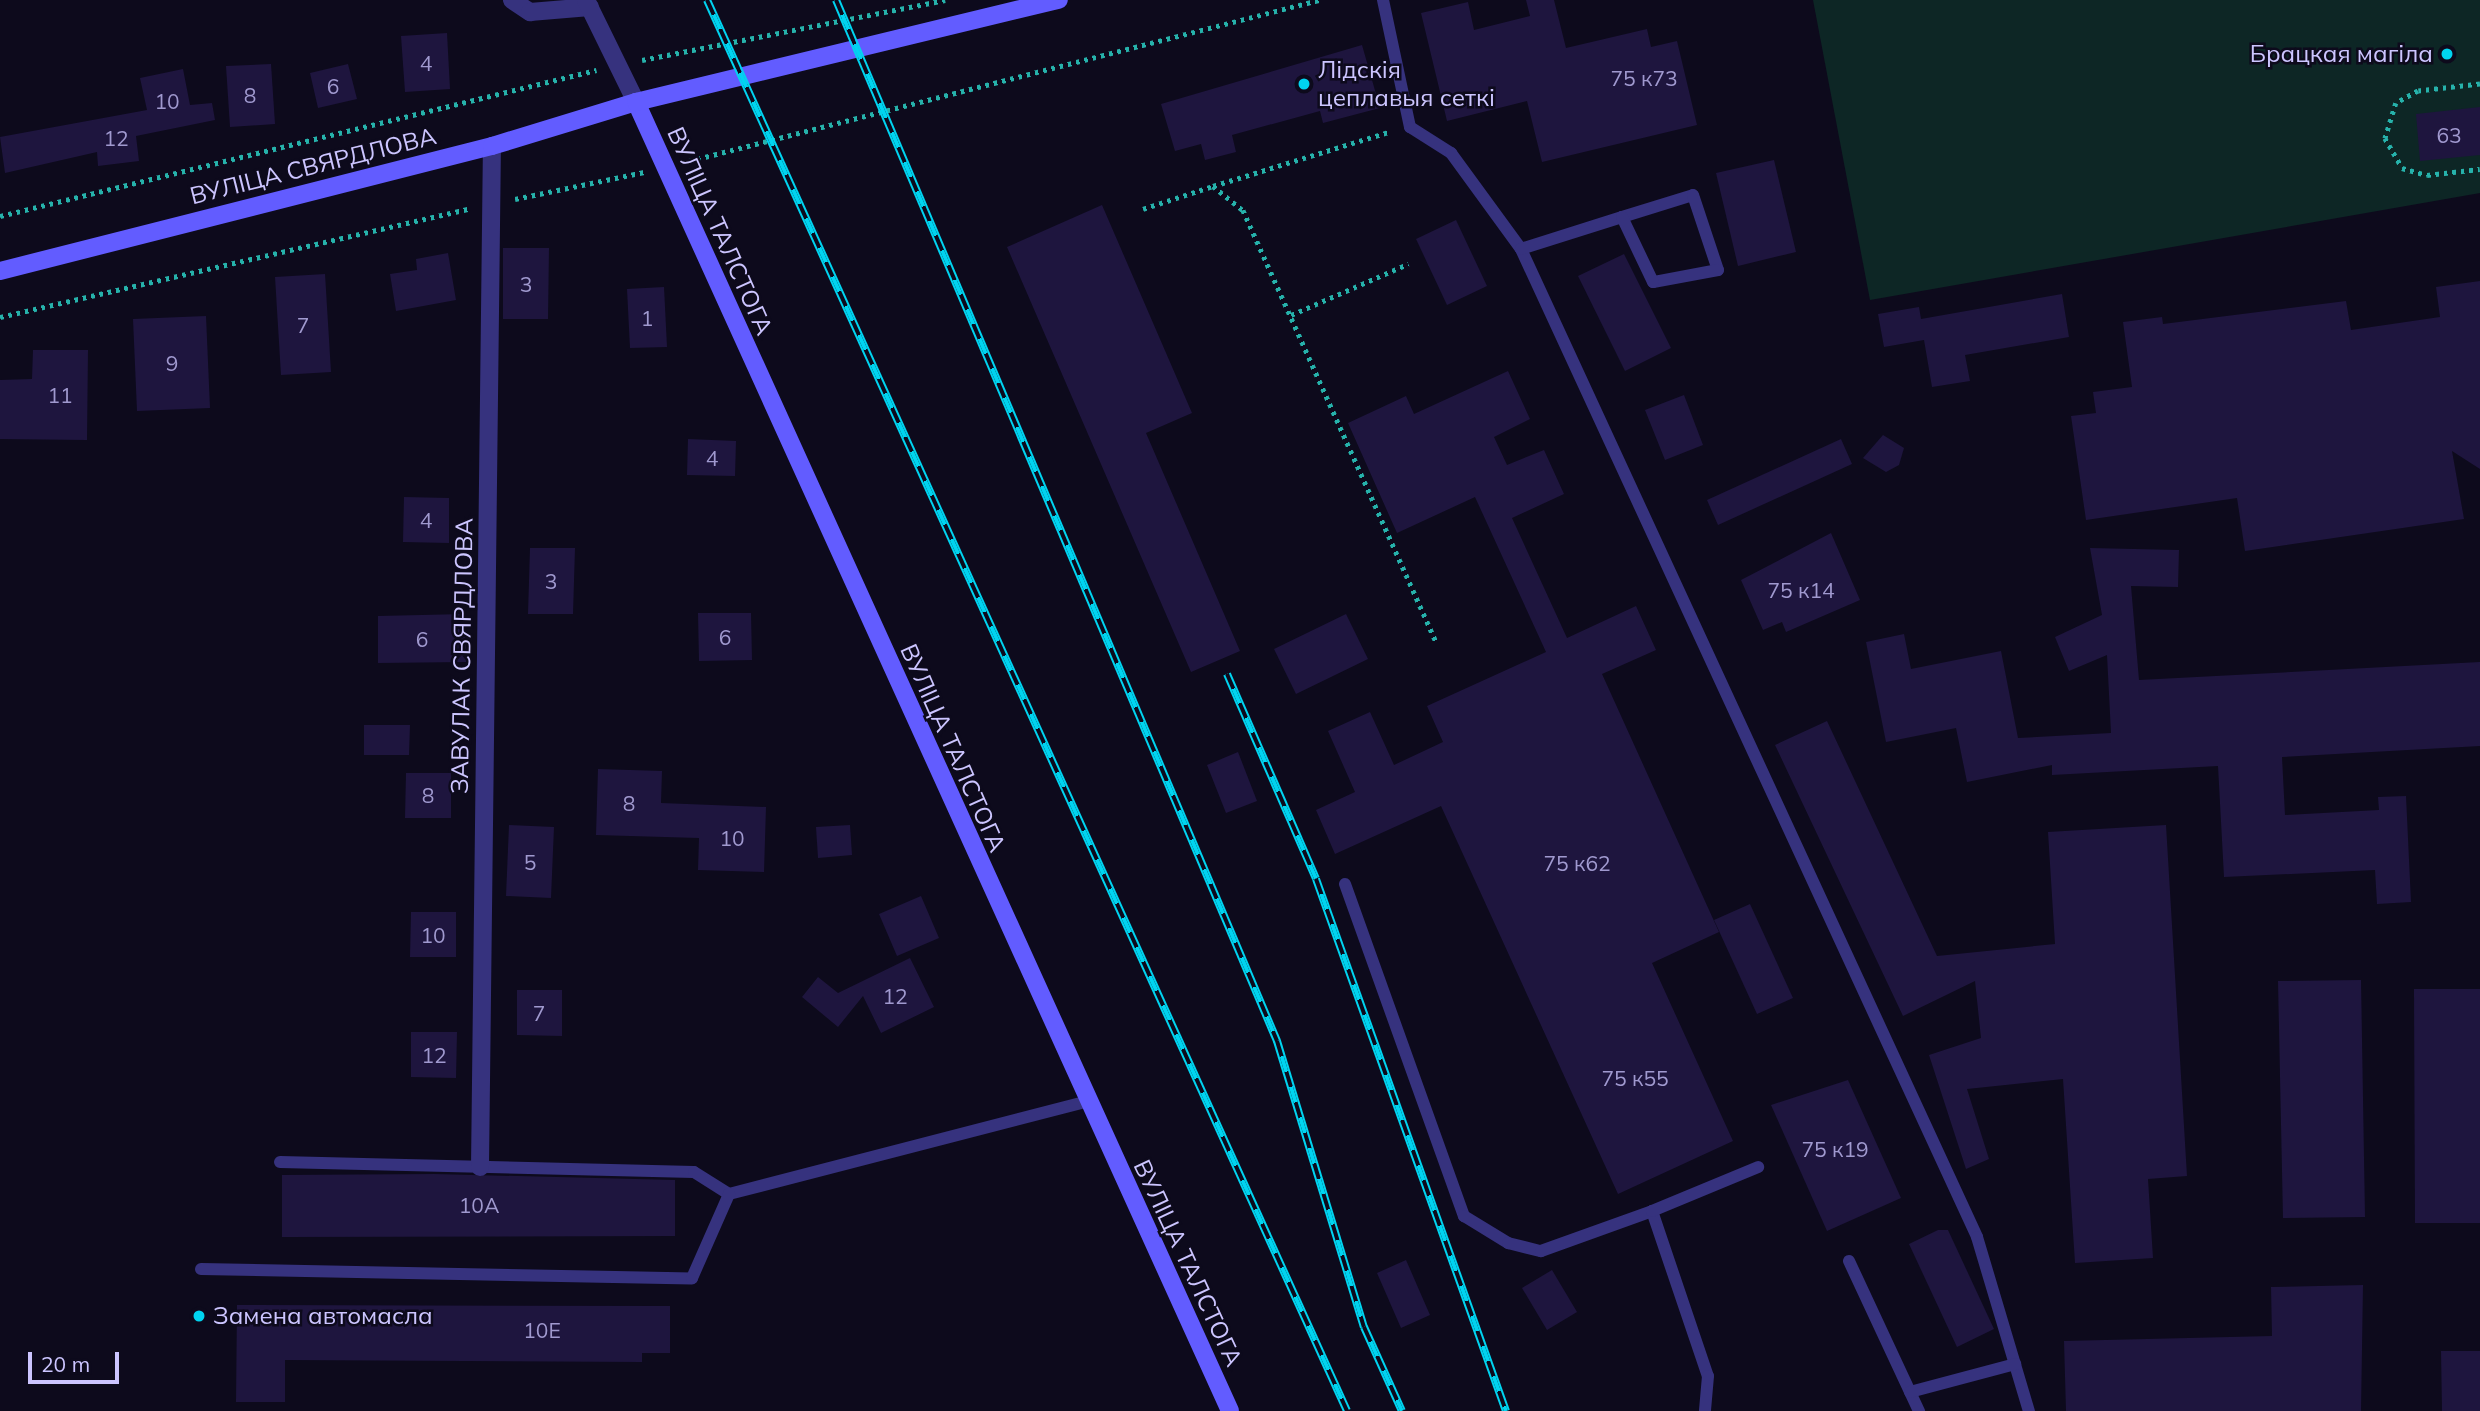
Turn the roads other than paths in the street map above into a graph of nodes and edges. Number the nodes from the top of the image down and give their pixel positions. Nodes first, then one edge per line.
1 (512, 0) edge
2 (1382, 0) edge
3 (1051, 1) edge
4 (588, 4) edge
5 (636, 102) junction
6 (492, 146) junction
7 (1622, 217) junction
8 (1521, 249) junction
9 (0, 271) edge
10 (1345, 884) dead end
11 (1086, 1102) junction
12 (280, 1162) dead end
13 (480, 1167) junction
14 (1758, 1167) dead end
15 (729, 1194) junction
16 (1652, 1211) junction
17 (1849, 1261) dead end
18 (201, 1269) dead end
19 (2015, 1364) junction
20 (1910, 1392) junction
21 (1230, 1411) edge
22 (1705, 1411) edge
23 (1919, 1411) edge
24 (2029, 1411) edge

1 - 4 street
2 - 8 lane
3 - 5 main road, ВУЛІЦА СВЯРДЛОВА
4 - 5 street
5 - 6 main road, ВУЛІЦА СВЯРДЛОВА
5 - 11 main road, ВУЛІЦА ТАЛСТОГА
6 - 9 main road, ВУЛІЦА СВЯРДЛОВА
6 - 13 street, ЗАВУЛАК СВЯРДЛОВА
7 - 7 lane
7 - 8 lane
8 - 19 lane
10 - 16 lane
11 - 15 lane
11 - 21 main road, ВУЛІЦА ТАЛСТОГА
12 - 13 lane
13 - 15 lane
14 - 16 lane
15 - 18 lane
16 - 22 lane
17 - 20 lane
19 - 20 lane
19 - 24 lane
20 - 23 lane

